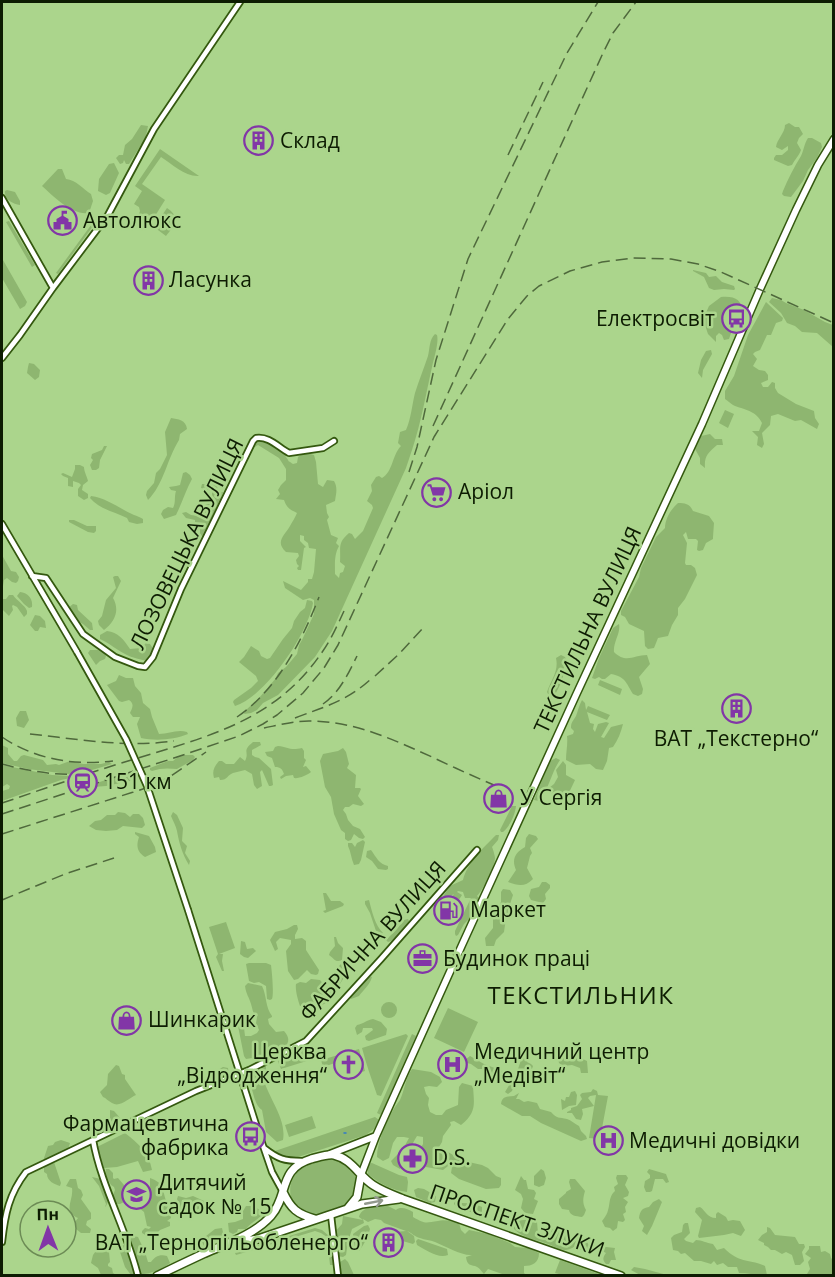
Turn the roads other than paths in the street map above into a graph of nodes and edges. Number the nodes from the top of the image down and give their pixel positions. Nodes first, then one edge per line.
1 (240, 2) edge
2 (834, 140) edge
3 (2, 198) edge
4 (53, 288) junction
5 (2, 358) edge
6 (334, 441) dead end
7 (2, 524) edge
8 (32, 576) junction
9 (477, 850) dead end
10 (240, 1073) junction
11 (376, 1136) junction
12 (93, 1140) junction
13 (264, 1148) junction
14 (330, 1154) junction
15 (304, 1161) junction
16 (361, 1175) junction
17 (283, 1192) junction
18 (403, 1199) junction
19 (346, 1210) junction
20 (331, 1215) junction
21 (315, 1219) junction
22 (2, 1242) edge
23 (228, 1244) junction
24 (138, 1275) edge
25 (157, 1275) edge
26 (338, 1275) edge
27 (621, 1275) edge

1 - 4 street
2 - 11 street, ТЕКСТИЛЬНА ВУЛИЦЯ
3 - 4 street
4 - 5 street
6 - 8 street, ЛОЗОВЕЦЬКА ВУЛИЦЯ
7 - 8 street, ЛОЗОВЕЦЬКА ВУЛИЦЯ
8 - 10 street, ЛОЗОВЕЦЬКА ВУЛИЦЯ, bridge
9 - 10 street, ФАБРИЧНА ВУЛИЦЯ
10 - 12 street, ФАБРИЧНА ВУЛИЦЯ
10 - 13 street, ЛОЗОВЕЦЬКА ВУЛИЦЯ
11 - 14 street
11 - 16 street, ТЕКСТИЛЬНА ВУЛИЦЯ
12 - 22 street
12 - 24 street
13 - 15 street
13 - 17 street, ЛОЗОВЕЦЬКА ВУЛИЦЯ
14 - 15 main road
14 - 16 main road
15 - 17 main road
16 - 18 main road, ПРОСПЕКТ ЗЛУКИ
16 - 19 main road
17 - 21 main road
17 - 23 main road
19 -> 18 main road, ПРОСПЕКТ ЗЛУКИ
18 - 27 main road, ПРОСПЕКТ ЗЛУКИ
19 - 20 main road
20 - 21 main road
20 - 26 street
21 - 23 main road
23 - 25 main road

